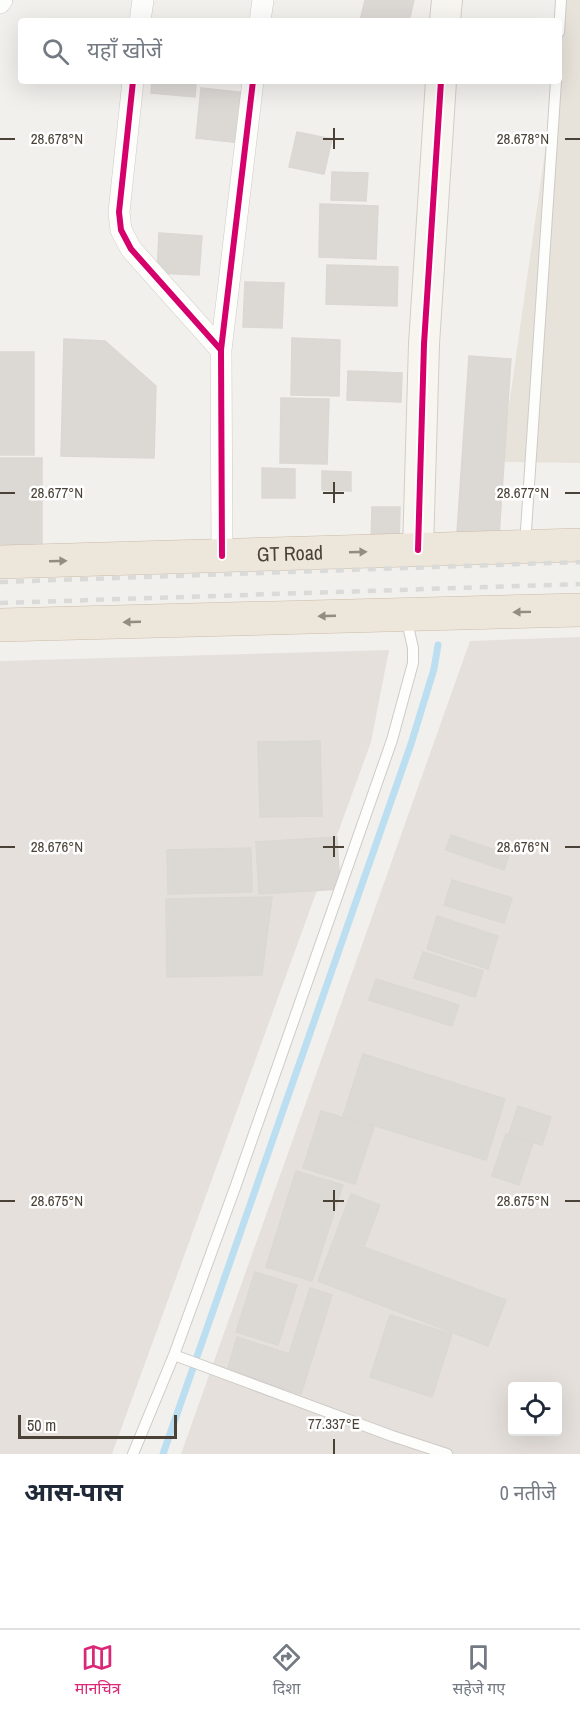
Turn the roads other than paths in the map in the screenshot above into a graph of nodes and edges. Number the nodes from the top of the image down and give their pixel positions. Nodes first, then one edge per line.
1 (143, 0) edge
2 (263, 0) edge
3 (447, 0) edge
4 (561, 0) edge
5 (141, 18) edge
6 (260, 18) edge
7 (445, 18) edge
8 (560, 18) edge
9 (133, 84) edge
10 (253, 84) edge
11 (441, 84) edge
12 (556, 84) edge
13 (221, 350) junction
14 (580, 545) edge
15 (525, 546) junction
16 (418, 550) junction
17 (222, 556) junction
18 (0, 562) edge
19 (580, 610) edge
20 (406, 614) junction
21 (0, 625) edge
22 (178, 1357) junction
23 (134, 1454) edge
24 (447, 1454) edge

1 - 5 street
2 - 6 street
3 - 7 street
4 - 8 lane
9 - 13 street
10 - 13 street
11 - 16 street
12 - 15 lane
13 - 17 street
14 - 15 highway, GT Road
15 - 16 highway, GT Road
17 -> 16 highway, GT Road
18 -> 17 highway, GT Road
19 -> 20 highway
20 -> 21 highway
20 - 22 lane
22 - 23 lane
22 - 24 lane

